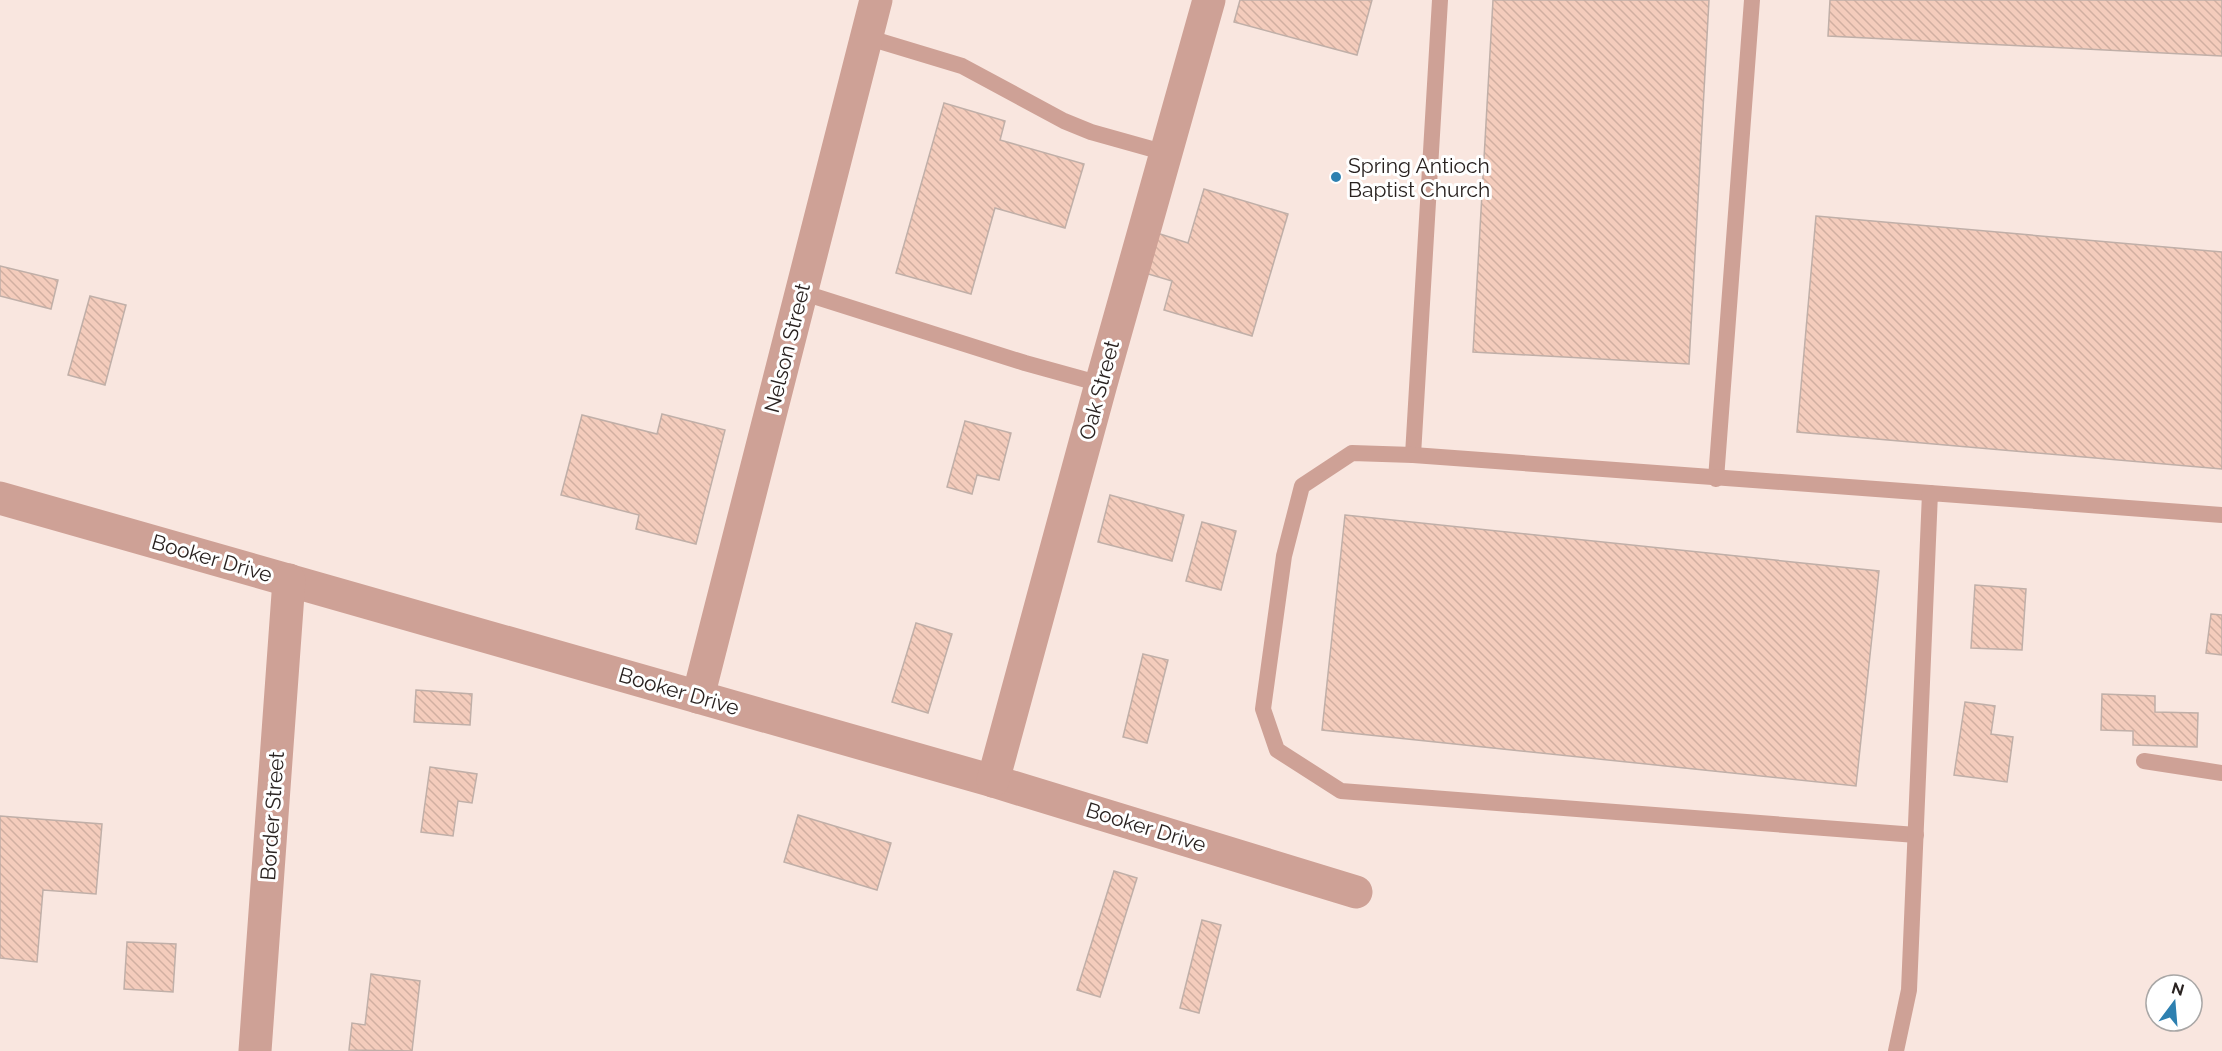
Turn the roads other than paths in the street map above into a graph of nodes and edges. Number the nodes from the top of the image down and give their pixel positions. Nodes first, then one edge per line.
1 (876, 0) edge
2 (1209, 0) edge
3 (1440, 0) edge
4 (1752, 0) edge
5 (866, 37) junction
6 (1166, 153) junction
7 (801, 292) junction
8 (1101, 384) junction
9 (1413, 455) junction
10 (1716, 479) junction
11 (1930, 493) junction
12 (0, 498) edge
13 (2222, 515) edge
14 (289, 580) junction
15 (698, 696) junction
16 (2144, 761) dead end
17 (2222, 773) edge
18 (993, 781) junction
19 (1916, 835) junction
20 (1356, 892) dead end
21 (255, 1051) edge
22 (1896, 1051) edge

1 - 5 street, Nelson Street
2 - 6 street, Oak Street
3 - 9 lane
4 - 10 lane
5 - 6 lane
5 - 7 street, Nelson Street
6 - 8 street, Oak Street
7 - 8 lane
7 - 15 street, Nelson Street
8 - 18 street, Oak Street
9 - 10 lane
9 - 19 lane
10 - 11 lane
11 - 13 lane
11 - 19 lane
12 - 14 street, Booker Drive
14 - 15 street, Booker Drive
14 - 21 street, Border Street
15 - 18 street, Booker Drive
16 - 17 lane
18 - 20 street, Booker Drive
19 - 22 lane

